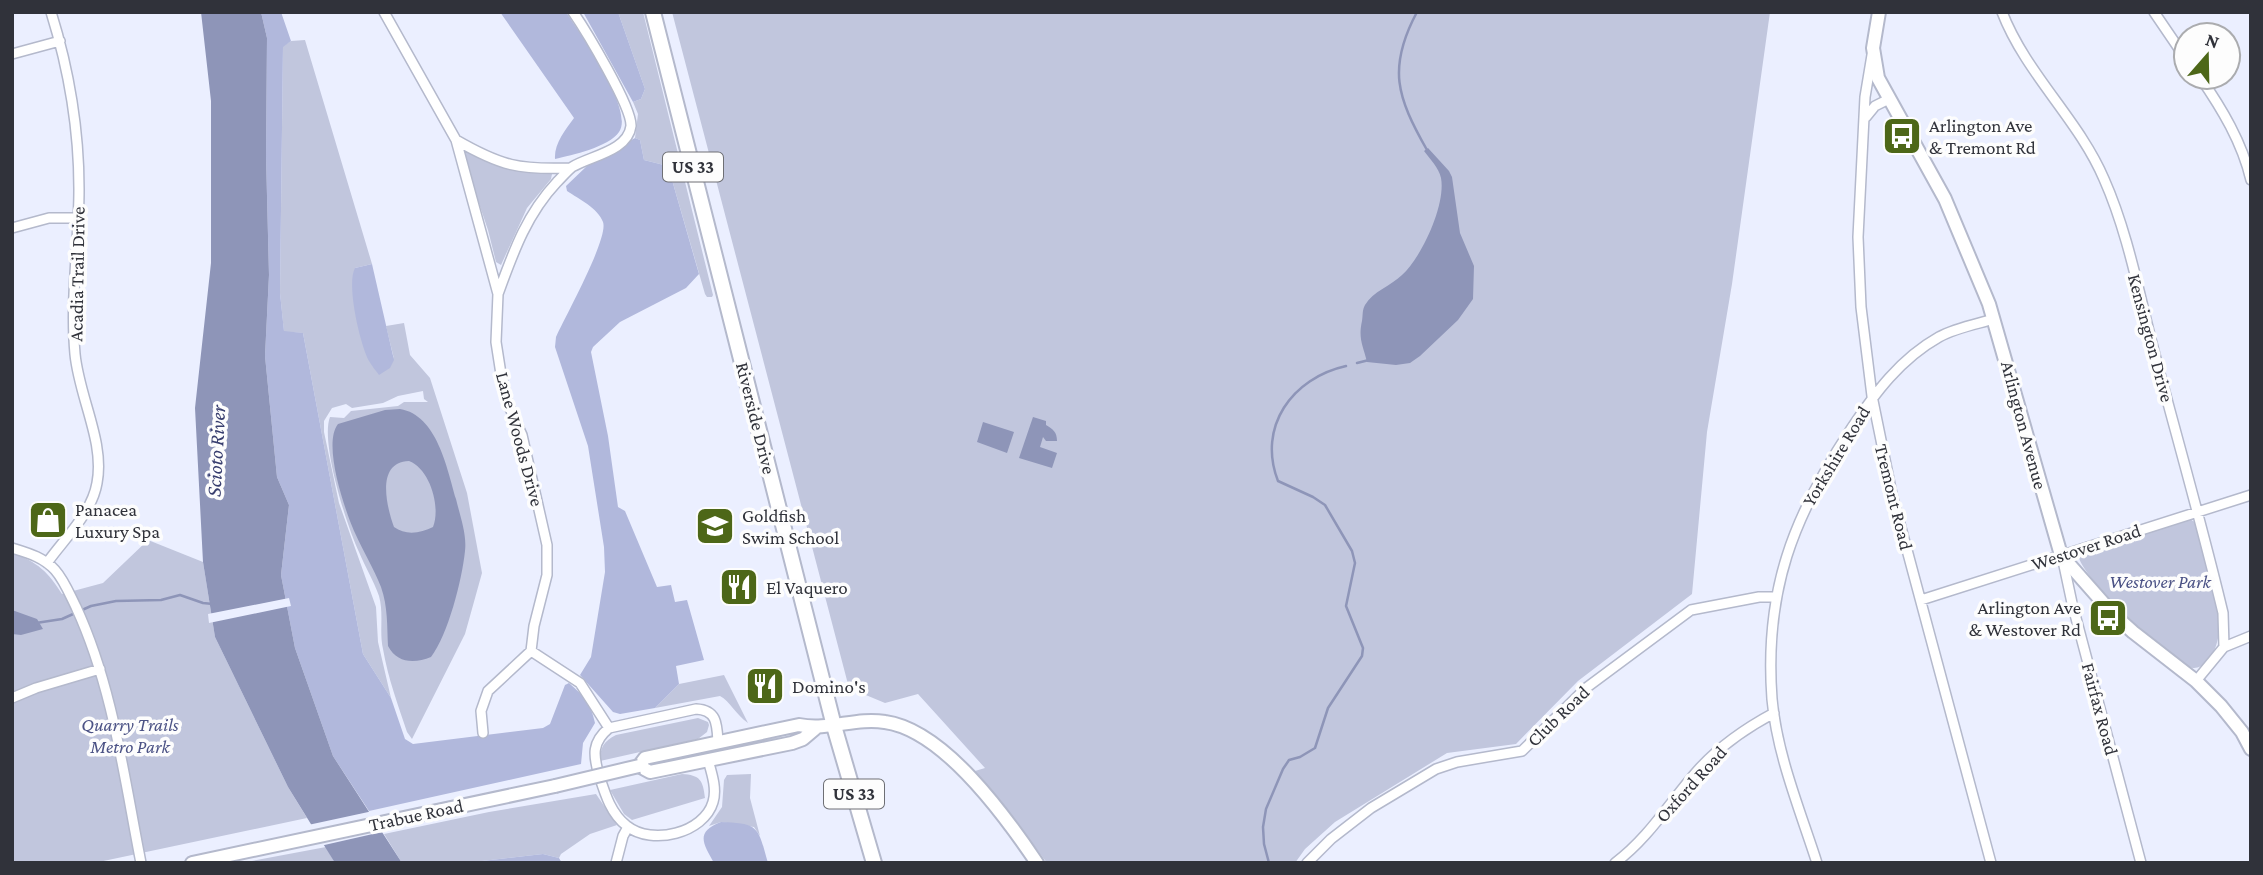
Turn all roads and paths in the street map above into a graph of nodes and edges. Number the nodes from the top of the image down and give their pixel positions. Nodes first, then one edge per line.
1 (51, 12) edge
2 (384, 12) edge
3 (573, 12) edge
4 (653, 12) edge
5 (1879, 12) edge
6 (2002, 12) edge
7 (2154, 12) edge
8 (2172, 38) edge
9 (60, 41) junction
10 (1873, 48) junction
11 (13, 52) edge
12 (2209, 91) edge
13 (1889, 99) junction
14 (1864, 122) junction
15 (456, 140) junction
16 (571, 168) junction
17 (2251, 180) edge
18 (78, 218) junction
19 (12, 229) edge
20 (498, 294) junction
21 (1994, 319) junction
22 (1872, 396) junction
23 (2251, 495) edge
24 (2197, 512) junction
25 (12, 548) edge
26 (2061, 555) junction
27 (47, 563) junction
28 (1776, 597) junction
29 (1921, 600) junction
30 (2251, 636) edge
31 (2224, 647) junction
32 (531, 651) junction
33 (100, 668) junction
34 (2196, 681) junction
35 (12, 698) edge
36 (1774, 713) junction
37 (834, 726) junction
38 (609, 728) junction
39 (816, 728) junction
40 (483, 733) dead end
41 (718, 742) junction
42 (2251, 749) edge
43 (708, 760) junction
44 (639, 766) junction
45 (628, 827) junction
46 (141, 863) edge
47 (192, 863) edge
48 (616, 863) edge
49 (874, 863) edge
50 (1037, 863) edge
51 (1307, 863) edge
52 (1615, 863) edge
53 (1817, 863) edge
54 (1991, 863) edge
55 (2141, 863) edge

1 - 9 street, Acadia Trail Drive
2 - 15 street, Lane Woods Drive
3 - 16 street
4 - 37 main road, Riverside Drive / US 33
5 - 10 street, Tremont Road
6 - 24 street, Kensington Drive
7 - 8 street
9 - 11 street
9 - 18 street, Acadia Trail Drive
10 - 13 street, Arlington Avenue
10 - 14 street, Tremont Road
12 - 17 street
13 - 14 street
13 - 21 street, Arlington Avenue
14 - 22 street, Tremont Road
15 - 16 street
15 - 20 street, Lane Woods Drive
16 - 20 street
18 - 19 street
18 - 27 street, Acadia Trail Drive
20 - 32 street, Lane Woods Drive
21 - 22 street, Yorkshire Road
21 - 26 street, Arlington Avenue
22 - 28 street, Yorkshire Road
22 - 29 street, Tremont Road
23 - 24 street, Westover Road
24 - 26 street, Westover Road
24 - 31 street, Kensington Drive
25 - 27 street
26 - 29 street, Westover Road
26 - 34 street, Arlington Avenue
26 - 55 street, Fairfax Road
27 - 33 street
28 - 36 street, Yorkshire Road
28 - 51 street, Club Road
29 - 54 street, Tremont Road
30 - 31 street
31 - 34 street
32 - 38 street
32 - 40 street
33 - 35 street
33 - 46 street
34 - 42 street, Arlington Avenue
36 - 52 street, Oxford Road
36 - 53 street, Yorkshire Road
37 - 39 street, Trabue Road
37 - 49 main road, Riverside Drive / US 33
37 - 50 street, Trabue Road
38 - 41 street
38 - 45 street
39 - 41 street, Trabue Road
39 - 43 street, Trabue Road
41 - 44 street, Trabue Road
43 - 44 street, Trabue Road
43 - 45 street
44 - 47 street, Trabue Road, bridge
45 - 48 street

